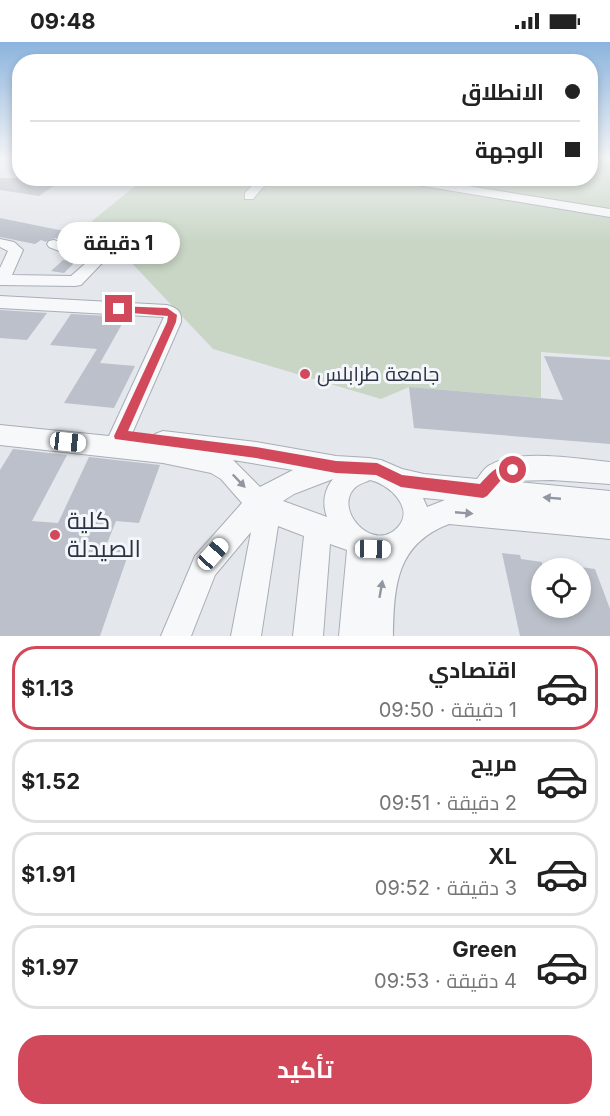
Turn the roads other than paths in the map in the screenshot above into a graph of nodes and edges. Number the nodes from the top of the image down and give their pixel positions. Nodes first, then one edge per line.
1 (258, 186) edge
2 (462, 186) edge
3 (249, 196) dead end
4 (610, 213) edge
5 (0, 243) edge
6 (54, 244) dead end
7 (1, 280) edge
8 (0, 302) edge
9 (0, 423) edge
10 (0, 435) edge
11 (120, 436) junction
12 (336, 467) junction
13 (369, 468) junction
14 (610, 473) edge
15 (401, 481) junction
16 (483, 491) junction
17 (610, 503) edge
18 (265, 504) junction
19 (610, 526) edge
20 (318, 528) junction
21 (404, 538) junction
22 (356, 541) junction
23 (176, 636) edge
24 (246, 636) edge
25 (308, 636) edge
26 (354, 636) edge
27 (378, 636) edge

1 - 3 street
2 - 4 street
5 - 7 street
6 - 7 street
8 - 11 street
9 - 11 street
10 -> 18 street
11 - 12 street
12 - 13 street
12 - 18 street
13 - 15 street
13 - 22 street
14 - 16 street
15 - 16 street
15 - 21 street
17 -> 16 street
18 - 20 street
18 - 23 street
18 - 24 street
21 -> 19 street
20 - 22 street
20 - 25 street
21 - 22 street
27 -> 21 street
22 - 26 street

